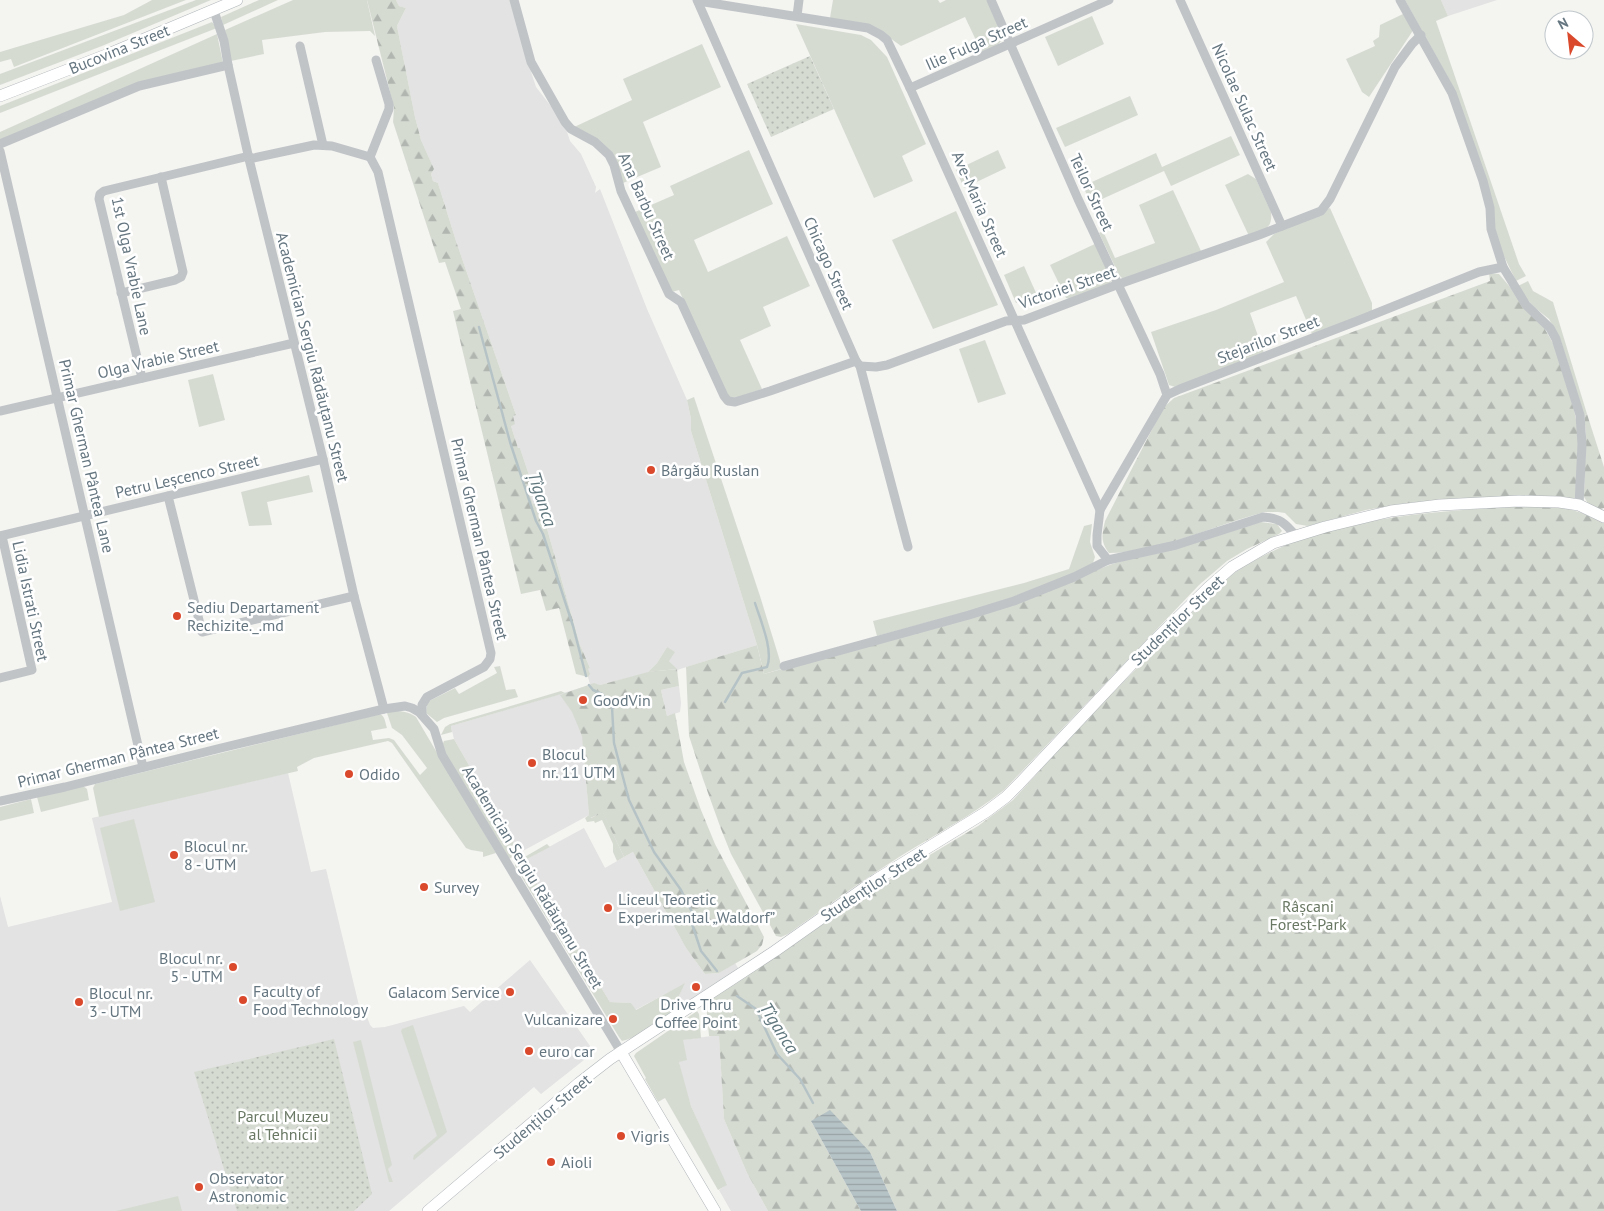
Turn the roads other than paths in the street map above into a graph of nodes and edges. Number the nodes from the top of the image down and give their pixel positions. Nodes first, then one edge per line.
1 (237, 0) edge
2 (514, 0) edge
3 (698, 0) edge
4 (799, 0) edge
5 (991, 0) edge
6 (1109, 0) edge
7 (1180, 0) edge
8 (1400, 0) edge
9 (717, 4) junction
10 (214, 11) junction
11 (797, 16) junction
12 (706, 18) junction
13 (1421, 35) junction
14 (1010, 44) junction
15 (300, 46) dead end
16 (376, 60) dead end
17 (228, 65) junction
18 (910, 88) junction
19 (0, 96) edge
20 (0, 144) edge
21 (323, 145) junction
22 (0, 151) edge
23 (370, 157) junction
24 (249, 158) junction
25 (161, 177) junction
26 (1282, 226) junction
27 (1503, 267) junction
28 (1119, 284) junction
29 (121, 292) junction
30 (1016, 320) junction
31 (294, 343) junction
32 (858, 364) junction
33 (142, 378) junction
34 (1167, 395) junction
35 (58, 398) junction
36 (735, 402) joint
37 (0, 411) edge
38 (323, 459) junction
39 (168, 496) junction
40 (1578, 505) junction
41 (1100, 510) junction
42 (86, 516) junction
43 (1604, 517) edge
44 (1, 536) edge
45 (1296, 536) junction
46 (908, 547) dead end
47 (1108, 560) junction
48 (354, 596) junction
49 (784, 666) dead end
50 (0, 678) edge
51 (384, 709) junction
52 (422, 715) junction
53 (143, 767) junction
54 (0, 801) edge
55 (622, 1052) junction
56 (428, 1211) edge
57 (715, 1211) edge

1 - 10 main road, Bucovina Street
2 - 36 street, Ana Barbu Street
3 - 9 street, Ave-Maria Street
3 - 12 street, Chicago Street
4 - 11 street
5 - 14 street, Teilor Street
6 - 14 street, Ilie Fulga Street
7 - 26 street, Nicolae Sulac Street
8 - 13 street
9 - 11 street, Ave-Maria Street
9 - 12 street
10 - 17 street, Academician Sergiu Rădăuțanu Street
10 - 19 main road, Bucovina Street
11 - 18 street, Ave-Maria Street
12 - 32 street, Chicago Street
13 - 26 street, Victoriei Street
13 - 27 street
14 - 18 street, Ilie Fulga Street
14 - 28 street, Teilor Street
15 - 21 street
16 - 23 street
17 - 20 street
17 - 24 street, Academician Sergiu Rădăuțanu Street
18 - 30 street, Ave-Maria Street
21 - 23 street, 1st Olga Vrabie Lane
21 - 24 street, 1st Olga Vrabie Lane
22 - 35 street, Primar Gherman Pântea Lane
23 - 52 street, Primar Gherman Pântea Street
24 - 25 street, 1st Olga Vrabie Lane
24 - 31 street, Academician Sergiu Rădăuțanu Street
25 - 29 street, 1st Olga Vrabie Lane
25 - 29 street
26 - 28 street, Victoriei Street
27 - 34 street, Stejarilor Street
27 - 40 street
28 - 30 street, Victoriei Street
28 - 34 street, Teilor Street
29 - 33 street, 1st Olga Vrabie Lane
30 - 32 street, Victoriei Street
30 - 41 street, Ave-Maria Street
31 - 33 street, Olga Vrabie Street
31 - 38 street, Academician Sergiu Rădăuțanu Street
32 - 36 street, Victoriei Street
32 - 46 street, Chicago Street
33 - 35 street, Olga Vrabie Street
34 - 41 street
35 - 37 street, Olga Vrabie Street
35 - 42 street, Primar Gherman Pântea Lane
38 - 39 street, Petru Leșcenco Street
38 - 48 street, Academician Sergiu Rădăuțanu Street
39 - 42 street, Petru Leșcenco Street
39 - 48 street
40 - 43 main road, Studenților Street
40 - 45 main road, Studenților Street
41 - 47 street
42 - 44 street, Petru Leșcenco Street
42 - 53 street, Primar Gherman Pântea Lane
44 - 50 street, Lidia Istrati Street
45 - 47 street
45 - 55 main road, Studenților Street
47 - 49 street
48 - 51 street, Academician Sergiu Rădăuțanu Street
51 - 52 street, Primar Gherman Pântea Street
51 - 53 street, Primar Gherman Pântea Street
52 - 55 street, Academician Sergiu Rădăuțanu Street
53 - 54 street, Primar Gherman Pântea Street
55 - 56 main road, Studenților Street
55 - 57 main road

